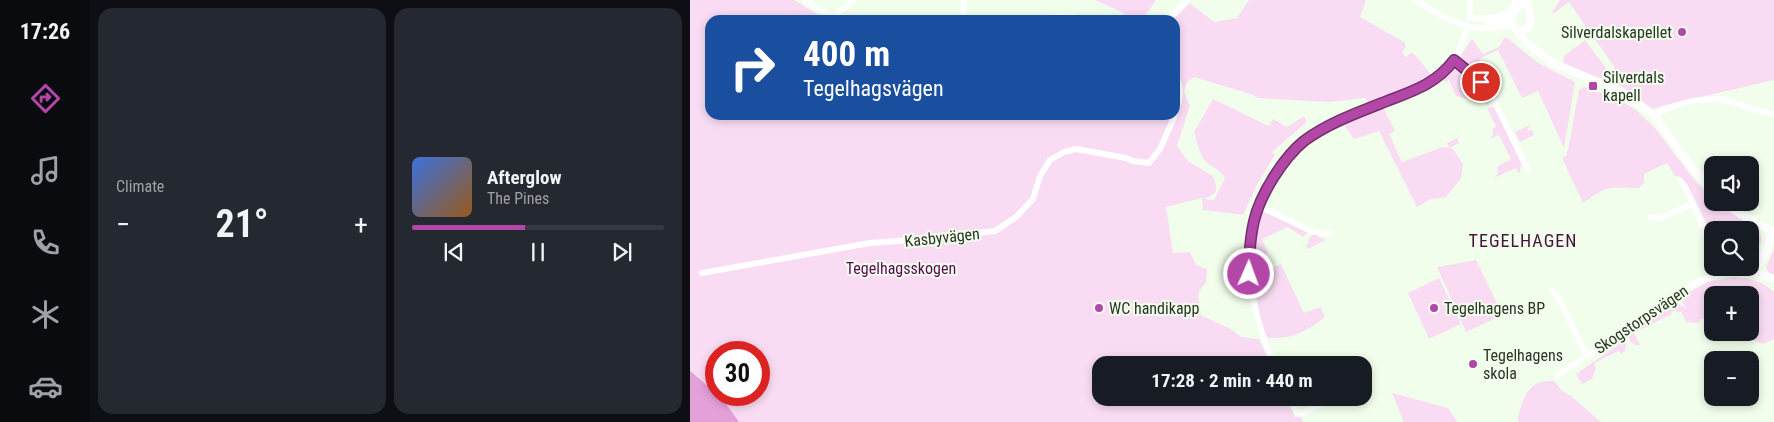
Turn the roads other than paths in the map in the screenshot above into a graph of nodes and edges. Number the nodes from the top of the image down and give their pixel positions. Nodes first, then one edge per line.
1 (805, 0) edge
2 (854, 0) edge
3 (964, 0) edge
4 (1187, 0) edge
5 (1416, 0) edge
6 (1470, 0) edge
7 (1517, 0) edge
8 (1523, 0) edge
9 (1527, 0) edge
10 (1528, 13) junction
11 (1515, 14) junction
12 (830, 15) edge
13 (838, 15) edge
14 (963, 15) edge
15 (1172, 15) edge
16 (1471, 27) junction
17 (1515, 28) junction
18 (1528, 28) junction
19 (1534, 48) junction
20 (1454, 60) junction
21 (1774, 114) edge
22 (1654, 115) junction
23 (1173, 120) edge
24 (1528, 170) dead end
25 (1680, 181) dead end
26 (1704, 181) edge
27 (1692, 204) junction
28 (1260, 206) junction
29 (1736, 211) edge
30 (1652, 216) dead end
31 (1704, 230) edge
32 (1774, 232) edge
33 (1330, 234) dead end
34 (1759, 264) edge
35 (702, 273) dead end
36 (1759, 274) edge
37 (1711, 276) edge
38 (1774, 280) edge
39 (1552, 290) dead end
40 (1271, 356) edge
41 (1587, 356) junction
42 (1557, 376) dead end
43 (1294, 406) edge
44 (1317, 406) edge

1 - 12 street
2 - 13 street
3 - 14 street
4 - 15 street
5 - 16 street
6 - 7 street
8 - 11 street
9 - 10 street
10 - 11 street
10 - 18 street
11 - 16 street
11 - 17 street
16 - 17 street
16 - 20 street
17 - 18 street
17 - 19 street
18 - 19 street
19 - 22 street
20 - 24 street
20 - 28 street
21 - 22 street
22 - 26 street
23 - 35 street, Kasbyvägen
25 - 27 street
27 - 30 street
27 - 31 street
28 - 33 street
28 - 40 street
29 - 32 street
32 - 34 street
36 - 38 street
37 - 41 street, Skogstorpsvägen
39 - 41 street, Skogstorpsvägen
41 - 42 street, Skogstorpsvägen
43 - 44 street

